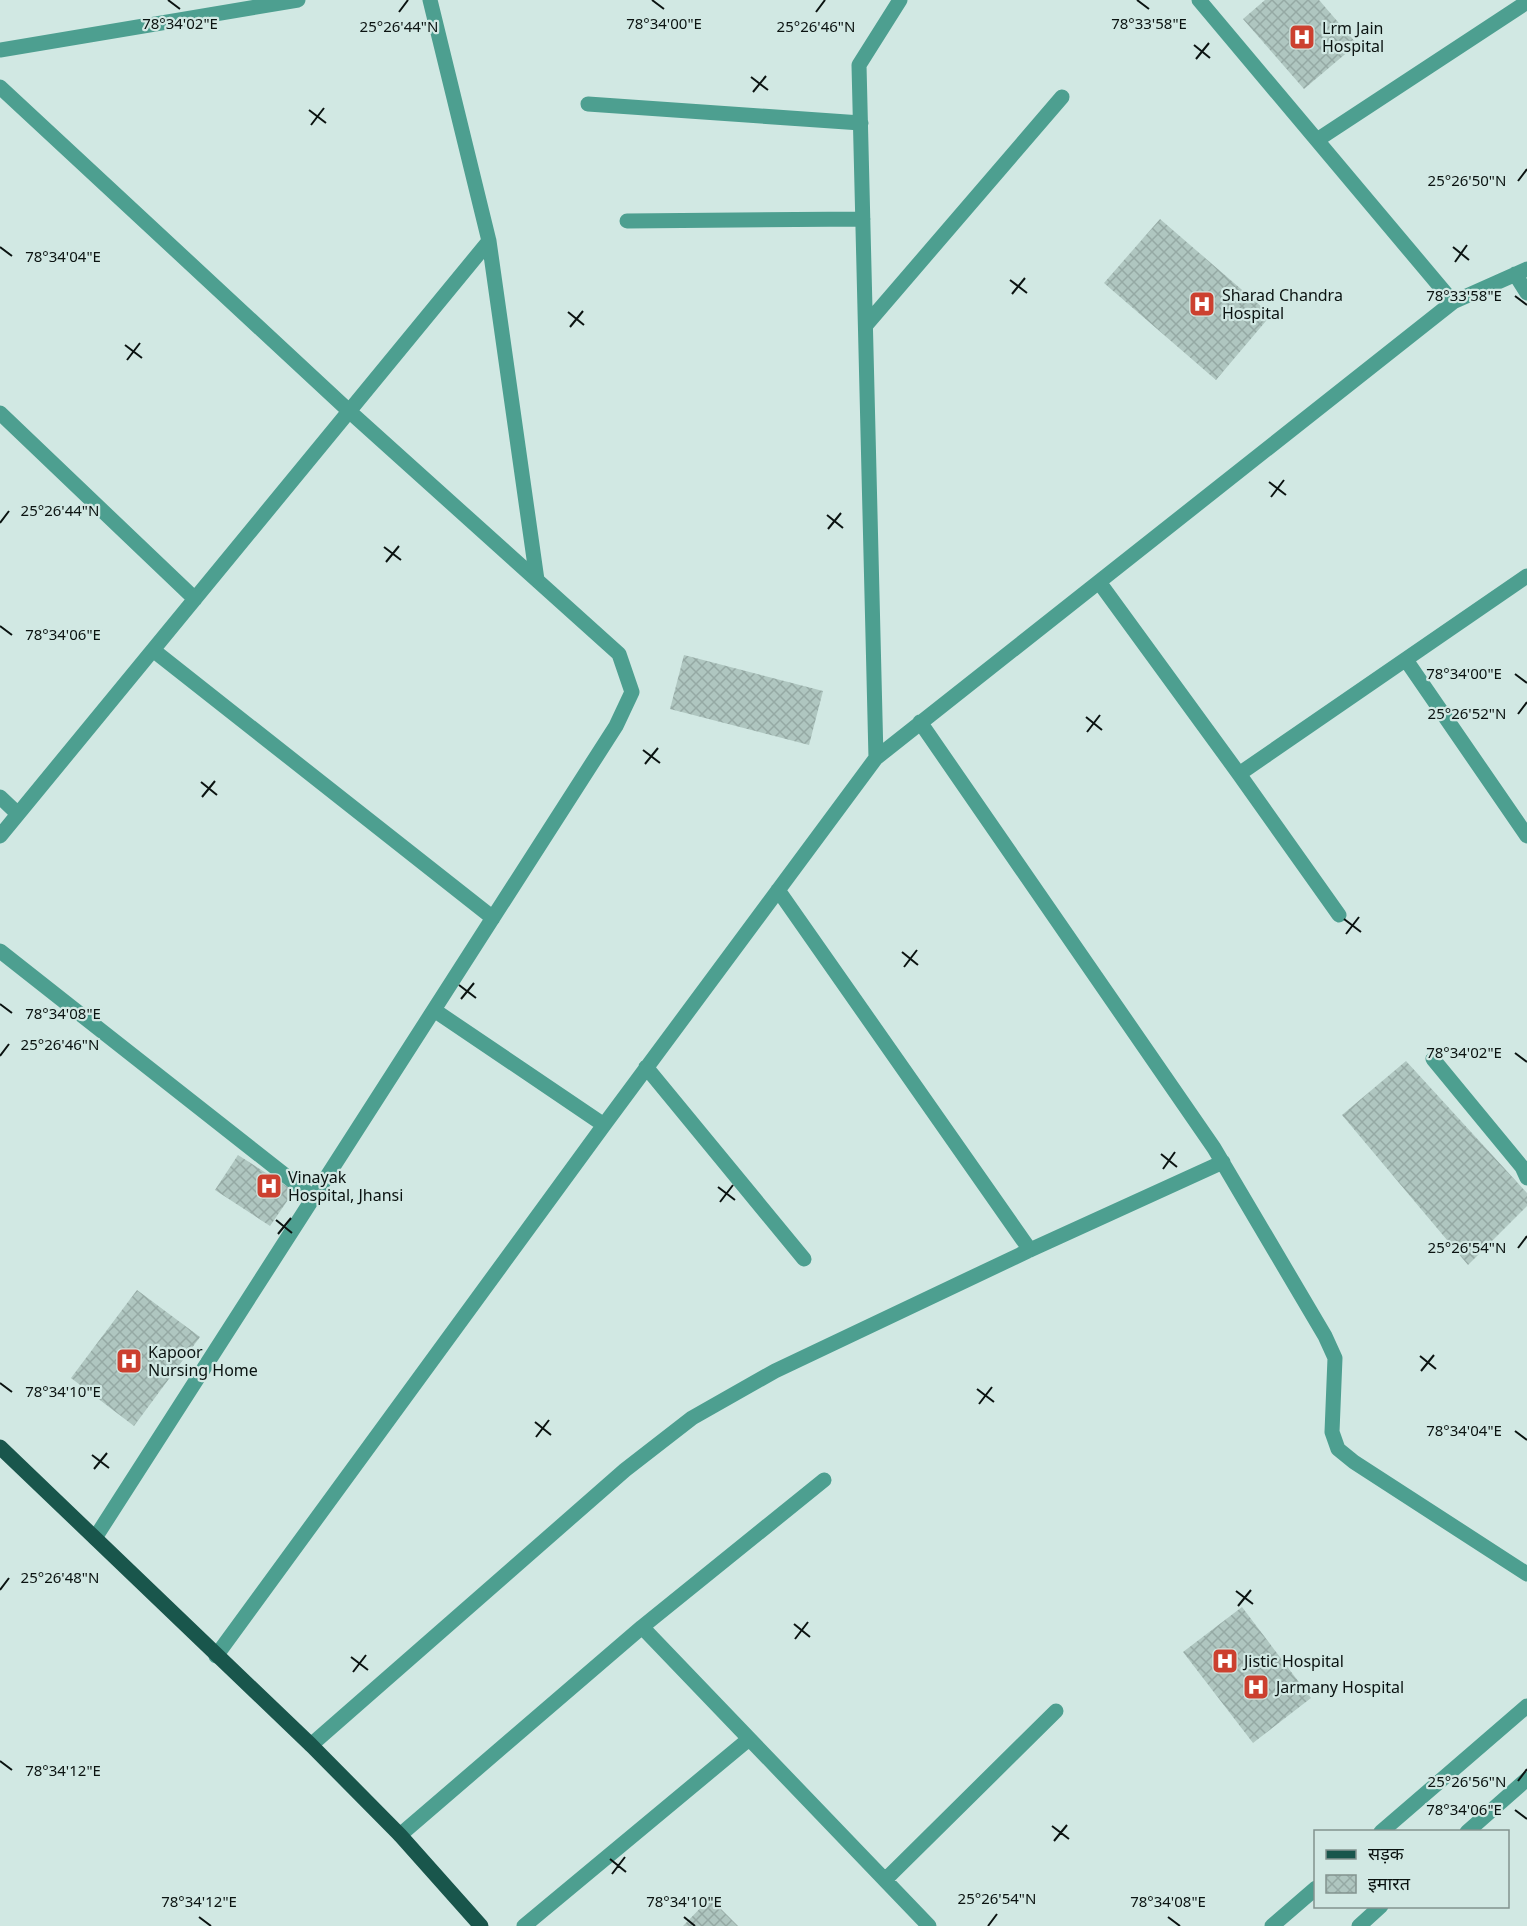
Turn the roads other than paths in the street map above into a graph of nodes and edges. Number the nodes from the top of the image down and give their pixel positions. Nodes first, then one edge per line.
1 (298, 0) edge
2 (430, 0) edge
3 (900, 0) edge
4 (1199, 0) edge
5 (1527, 2) edge
6 (0, 50) edge
7 (0, 87) edge
8 (1062, 97) dead end
9 (588, 104) dead end
10 (861, 123) junction
11 (1317, 140) junction
12 (863, 219) junction
13 (627, 220) dead end
14 (489, 241) junction
15 (1521, 272) edge
16 (1527, 293) edge
17 (1453, 302) junction
18 (866, 325) junction
19 (349, 411) junction
20 (0, 413) edge
21 (1527, 576) edge
22 (537, 580) junction
23 (1099, 582) junction
24 (195, 599) junction
25 (153, 650) junction
26 (1406, 660) junction
27 (920, 723) junction
28 (876, 758) junction
29 (1239, 774) junction
30 (0, 797) edge
31 (18, 814) junction
32 (0, 836) edge
33 (1527, 836) edge
34 (778, 890) junction
35 (1338, 915) dead end
36 (493, 918) junction
37 (0, 951) edge
38 (434, 1010) junction
39 (1433, 1059) dead end
40 (646, 1067) junction
41 (604, 1125) junction
42 (1223, 1162) junction
43 (1527, 1178) edge
44 (314, 1198) junction
45 (1030, 1250) junction
46 (804, 1259) dead end
47 (0, 1447) edge
48 (824, 1480) dead end
49 (95, 1538) junction
50 (1527, 1574) edge
51 (642, 1628) junction
52 (216, 1656) junction
53 (1527, 1706) edge
54 (1056, 1711) dead end
55 (749, 1739) junction
56 (310, 1745) junction
57 (1527, 1779) edge
58 (1384, 1830) edge
59 (1469, 1830) edge
60 (400, 1835) junction
61 (885, 1880) junction
62 (1314, 1890) edge
63 (1379, 1908) edge
64 (481, 1926) edge
65 (524, 1926) edge
66 (929, 1926) edge
67 (1272, 1926) edge
68 (1359, 1926) edge

1 - 6 street
2 - 14 street
3 - 10 street
4 - 11 street
5 - 11 street
7 - 19 street
8 - 18 street
9 - 10 street
10 - 12 street
11 - 17 street
12 - 13 street
12 - 18 street
14 - 19 street
14 - 22 street
15 - 16 street
15 - 17 street
17 - 23 street
18 - 28 street
19 - 22 street
19 - 24 street
20 - 24 street
21 - 26 street
22 - 36 street
23 - 27 street
23 - 29 street
24 - 25 street
25 - 31 street
25 - 36 street
26 - 29 street
26 - 33 street
27 - 28 street
27 - 42 street
28 - 34 street
29 - 35 street
30 - 31 street
31 - 32 street
34 - 40 street
34 - 45 street
36 - 38 street
37 - 44 street
38 - 41 street
38 - 44 street
39 - 43 street
40 - 41 street
40 - 46 street
41 - 52 street
42 - 45 street
42 - 50 street
44 - 49 street
45 - 56 street
47 - 49 main road
48 - 51 street
49 - 52 main road
51 - 55 street
51 - 60 street
52 - 56 main road
53 - 58 street
54 - 61 street
55 - 61 street
55 - 65 street
56 - 60 main road
57 - 59 street
60 - 64 main road
61 - 66 street
62 - 67 street
63 - 68 street

